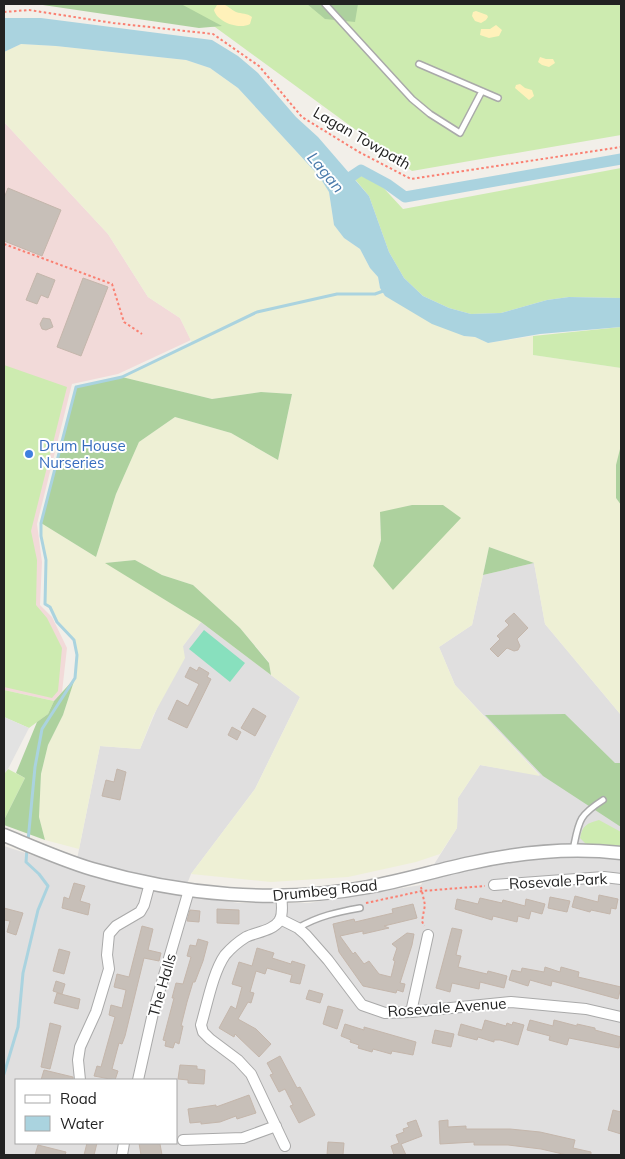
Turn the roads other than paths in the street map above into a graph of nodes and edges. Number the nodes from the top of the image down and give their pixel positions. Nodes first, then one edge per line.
1 (325, 4) edge
2 (419, 64) dead end
3 (482, 91) junction
4 (498, 98) dead end
5 (603, 800) dead end
6 (4, 835) edge
7 (573, 850) junction
8 (621, 853) edge
9 (621, 879) edge
10 (150, 883) junction
11 (494, 885) road end
12 (189, 890) junction
13 (281, 896) junction
14 (360, 908) road end
15 (280, 919) junction
16 (298, 928) junction
17 (428, 935) road end
18 (411, 1012) junction
19 (621, 1017) edge
20 (80, 1079) edge
21 (138, 1079) edge
22 (276, 1126) junction
23 (183, 1140) dead end
24 (285, 1146) dead end

1 - 3 lane
2 - 3 lane
3 - 4 lane
5 - 7 lane
6 - 10 street, Drumbeg Road
7 - 8 street, Drumbeg Road
7 - 13 street, Drumbeg Road
9 - 11 street, Rosevale Park
10 - 12 street, Drumbeg Road
10 - 20 street
12 - 13 street, Drumbeg Road
12 - 21 street, The Halls
13 - 15 street
14 - 16 lane
15 - 16 street, Rosevale Avenue
15 - 22 street
16 - 18 street, Rosevale Avenue
17 - 18 street
18 - 19 street, Rosevale Avenue
22 - 23 street
22 - 24 street

